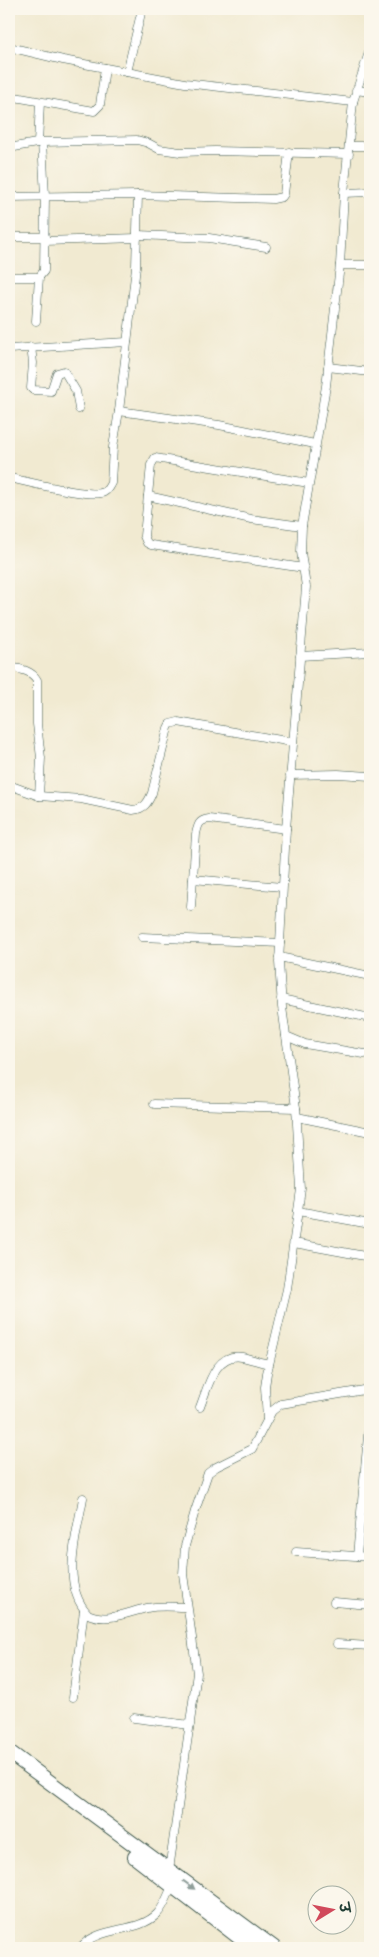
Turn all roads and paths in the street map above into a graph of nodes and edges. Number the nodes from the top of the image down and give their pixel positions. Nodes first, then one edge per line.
1 (142, 9) edge
2 (9, 46) edge
3 (370, 49) edge
4 (105, 68) junction
5 (127, 72) junction
6 (356, 90) junction
7 (370, 92) edge
8 (9, 96) edge
9 (40, 102) junction
10 (353, 102) junction
11 (40, 142) junction
12 (370, 146) edge
13 (9, 148) edge
14 (349, 150) junction
15 (289, 152) junction
16 (370, 192) edge
17 (344, 193) junction
18 (138, 195) junction
19 (45, 196) junction
20 (9, 197) edge
21 (9, 237) edge
22 (138, 237) junction
23 (45, 239) junction
24 (266, 246) dead end
25 (340, 265) junction
26 (370, 265) edge
27 (9, 277) edge
28 (39, 277) junction
29 (36, 321) dead end
30 (127, 342) junction
31 (31, 347) junction
32 (9, 349) edge
33 (328, 367) junction
34 (370, 372) edge
35 (79, 409) dead end
36 (119, 411) junction
37 (315, 444) junction
38 (9, 478) edge
39 (309, 483) junction
40 (148, 496) junction
41 (302, 526) junction
42 (304, 568) junction
43 (370, 652) edge
44 (300, 656) junction
45 (9, 667) edge
46 (292, 742) junction
47 (290, 775) junction
48 (370, 776) edge
49 (9, 785) edge
50 (39, 796) junction
51 (286, 828) junction
52 (193, 879) junction
53 (282, 886) junction
54 (191, 907) dead end
55 (142, 937) dead end
56 (280, 943) junction
57 (279, 957) junction
58 (370, 976) edge
59 (281, 999) junction
60 (370, 1018) edge
61 (286, 1036) junction
62 (370, 1053) edge
63 (154, 1104) dead end
64 (296, 1108) junction
65 (297, 1117) junction
66 (370, 1132) edge
67 (298, 1211) junction
68 (370, 1224) edge
69 (294, 1243) junction
70 (370, 1257) edge
71 (269, 1364) junction
72 (370, 1388) edge
73 (200, 1407) dead end
74 (370, 1414) edge
75 (267, 1418) junction
76 (368, 1453) edge
77 (367, 1469) edge
78 (83, 1498) dead end
79 (361, 1511) junction
80 (370, 1512) edge
81 (296, 1552) dead end
82 (357, 1556) junction
83 (370, 1557) edge
84 (334, 1602) dead end
85 (370, 1605) edge
86 (187, 1607) junction
87 (84, 1610) junction
88 (337, 1644) dead end
89 (370, 1646) edge
90 (73, 1697) dead end
91 (134, 1718) dead end
92 (190, 1725) junction
93 (9, 1752) edge
94 (9, 1762) edge
95 (169, 1870) junction
96 (172, 1886) junction
97 (80, 1948) edge
98 (253, 1948) edge
99 (274, 1948) edge

1 - 5 street
2 - 4 street
3 - 6 street
4 - 5 street
4 - 9 street
5 - 10 street
6 - 7 street
6 - 10 street
8 - 9 street
9 - 11 street
10 - 14 street
11 - 13 street
11 - 15 street
11 - 19 street
12 - 14 street
14 - 15 street
14 - 17 street
15 - 18 street
16 - 17 street
17 - 25 street
18 - 19 street
18 - 22 street
19 - 20 street
19 - 23 street
21 - 23 street
22 - 23 street
22 - 24 street
22 - 30 street
23 - 28 street
25 - 26 street
25 - 33 street
27 - 28 street
28 - 29 street
30 - 31 street
30 - 36 street
31 - 32 street
31 - 35 street
33 - 34 street
33 - 37 street
36 - 37 street
36 - 38 street
37 - 39 street
39 - 40 street
39 - 41 street
40 - 41 street
40 - 42 street
41 - 42 street
42 - 44 street
43 - 44 street
44 - 46 street
45 - 50 street
46 - 47 street
46 - 50 street
47 - 48 street
47 - 51 street
49 - 50 street
51 - 52 street
51 - 53 street
52 - 53 street
52 - 54 street
53 - 56 street
55 - 56 street
56 - 57 street
57 - 58 street
57 - 59 street
59 - 60 street
59 - 61 street
61 - 62 street
61 - 64 street
63 - 64 street
64 - 65 street
65 - 66 street
65 - 67 street
67 - 68 street
67 - 69 street
69 - 70 street
69 - 71 street
71 - 73 street
71 - 75 street
72 - 75 street
74 - 76 street
75 - 86 street
76 - 77 street
77 - 79 street
78 - 87 street
79 - 80 street
79 - 82 street
81 - 82 street
82 - 83 street
84 - 85 street
86 - 87 street
86 - 92 street
87 - 90 street
88 - 89 street
91 - 92 street
92 - 95 street
93 - 95 highway
94 - 96 highway
95 -> 99 highway
96 - 97 street
96 - 98 highway

